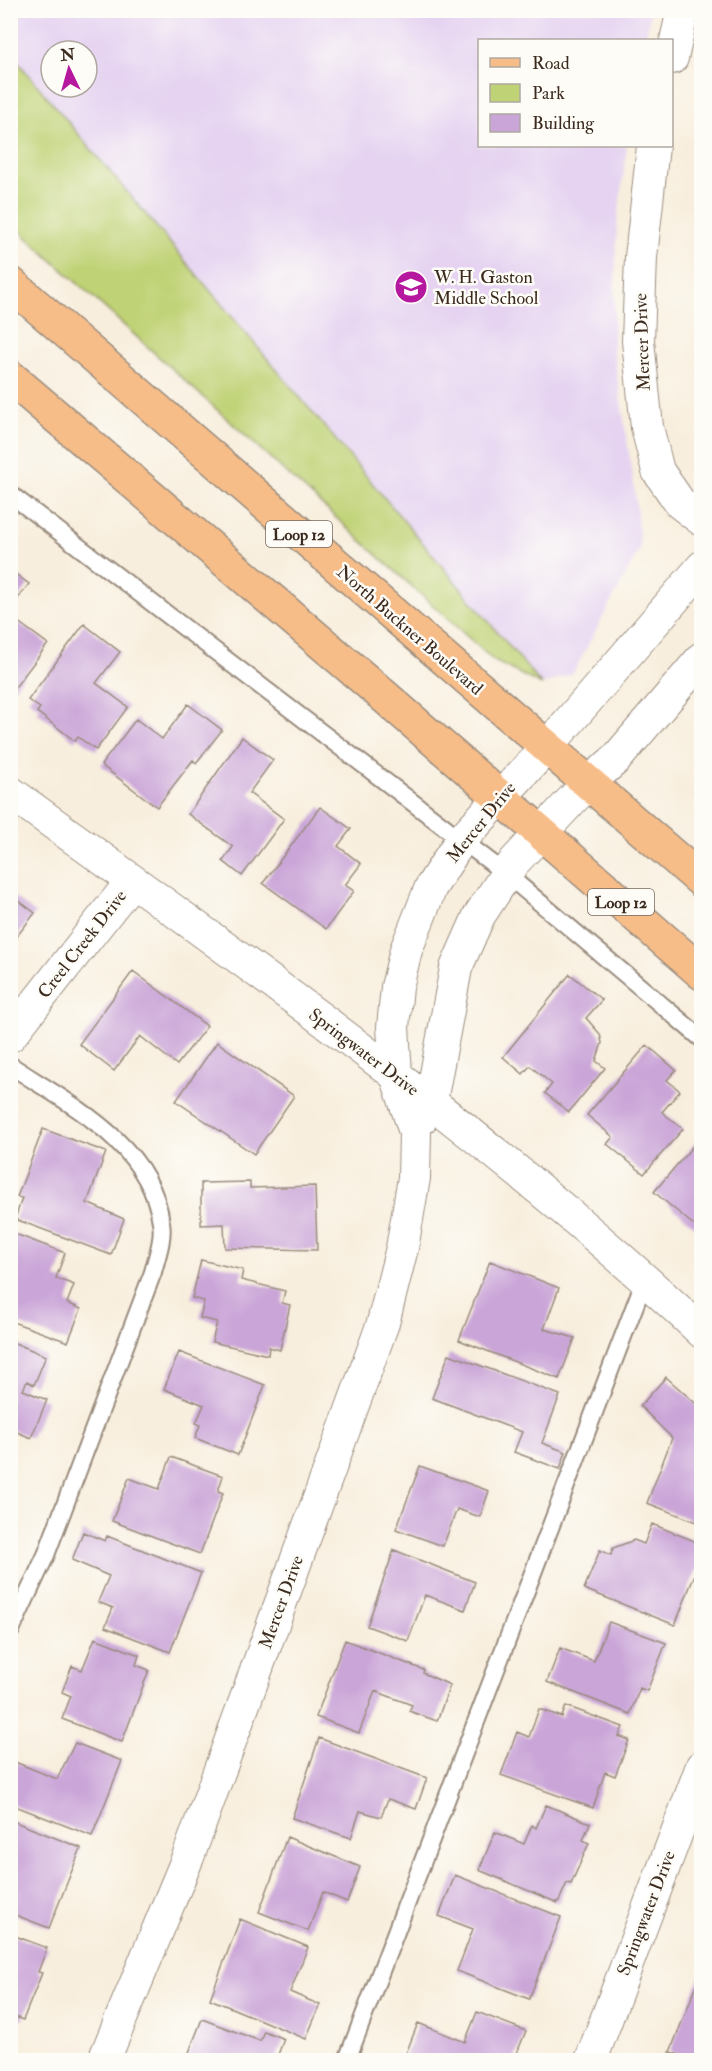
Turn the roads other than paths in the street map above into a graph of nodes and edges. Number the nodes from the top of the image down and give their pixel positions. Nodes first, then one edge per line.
1 (683, 10) edge
2 (673, 54) edge
3 (653, 147) edge
4 (10, 283) edge
5 (10, 377) edge
6 (10, 494) edge
7 (702, 520) edge
8 (702, 567) edge
9 (702, 658) edge
10 (546, 748) junction
11 (587, 784) junction
12 (10, 792) edge
13 (500, 796) junction
14 (541, 832) junction
15 (461, 840) junction
16 (506, 874) junction
17 (132, 881) junction
18 (702, 881) edge
19 (702, 973) edge
20 (11, 1034) edge
21 (702, 1039) edge
22 (10, 1065) edge
23 (396, 1075) junction
24 (431, 1101) junction
25 (415, 1132) junction
26 (645, 1279) junction
27 (702, 1332) edge
28 (10, 1632) edge
29 (702, 1766) edge
30 (104, 2061) edge
31 (346, 2061) edge
32 (591, 2061) edge

1 - 2 street
3 - 7 street, Mercer Drive
4 - 10 main road, North Buckner Boulevard / Loop 12
5 - 13 main road, Loop 12
6 - 15 lane
8 - 10 street, Mercer Drive
9 - 11 street, Mercer Drive
10 - 11 main road, North Buckner Boulevard / Loop 12
10 - 13 street, Mercer Drive
11 - 14 street, Mercer Drive
11 - 18 main road, North Buckner Boulevard / Loop 12
12 - 17 street, Springwater Drive
13 - 14 main road, Loop 12
13 - 15 street, Mercer Drive
14 - 16 street, Mercer Drive
14 - 19 main road, Loop 12
15 - 16 lane
15 - 23 street, Mercer Drive
16 - 21 lane
16 - 24 street, Mercer Drive
17 - 20 street, Creel Creek Drive
17 - 23 street, Springwater Drive
22 - 28 lane
23 - 24 street, Springwater Drive
23 - 25 street, Mercer Drive
24 - 25 street, Mercer Drive
24 - 26 street, Springwater Drive
25 - 30 street, Mercer Drive
26 - 27 street, Springwater Drive
26 - 31 lane
29 - 32 street, Springwater Drive

